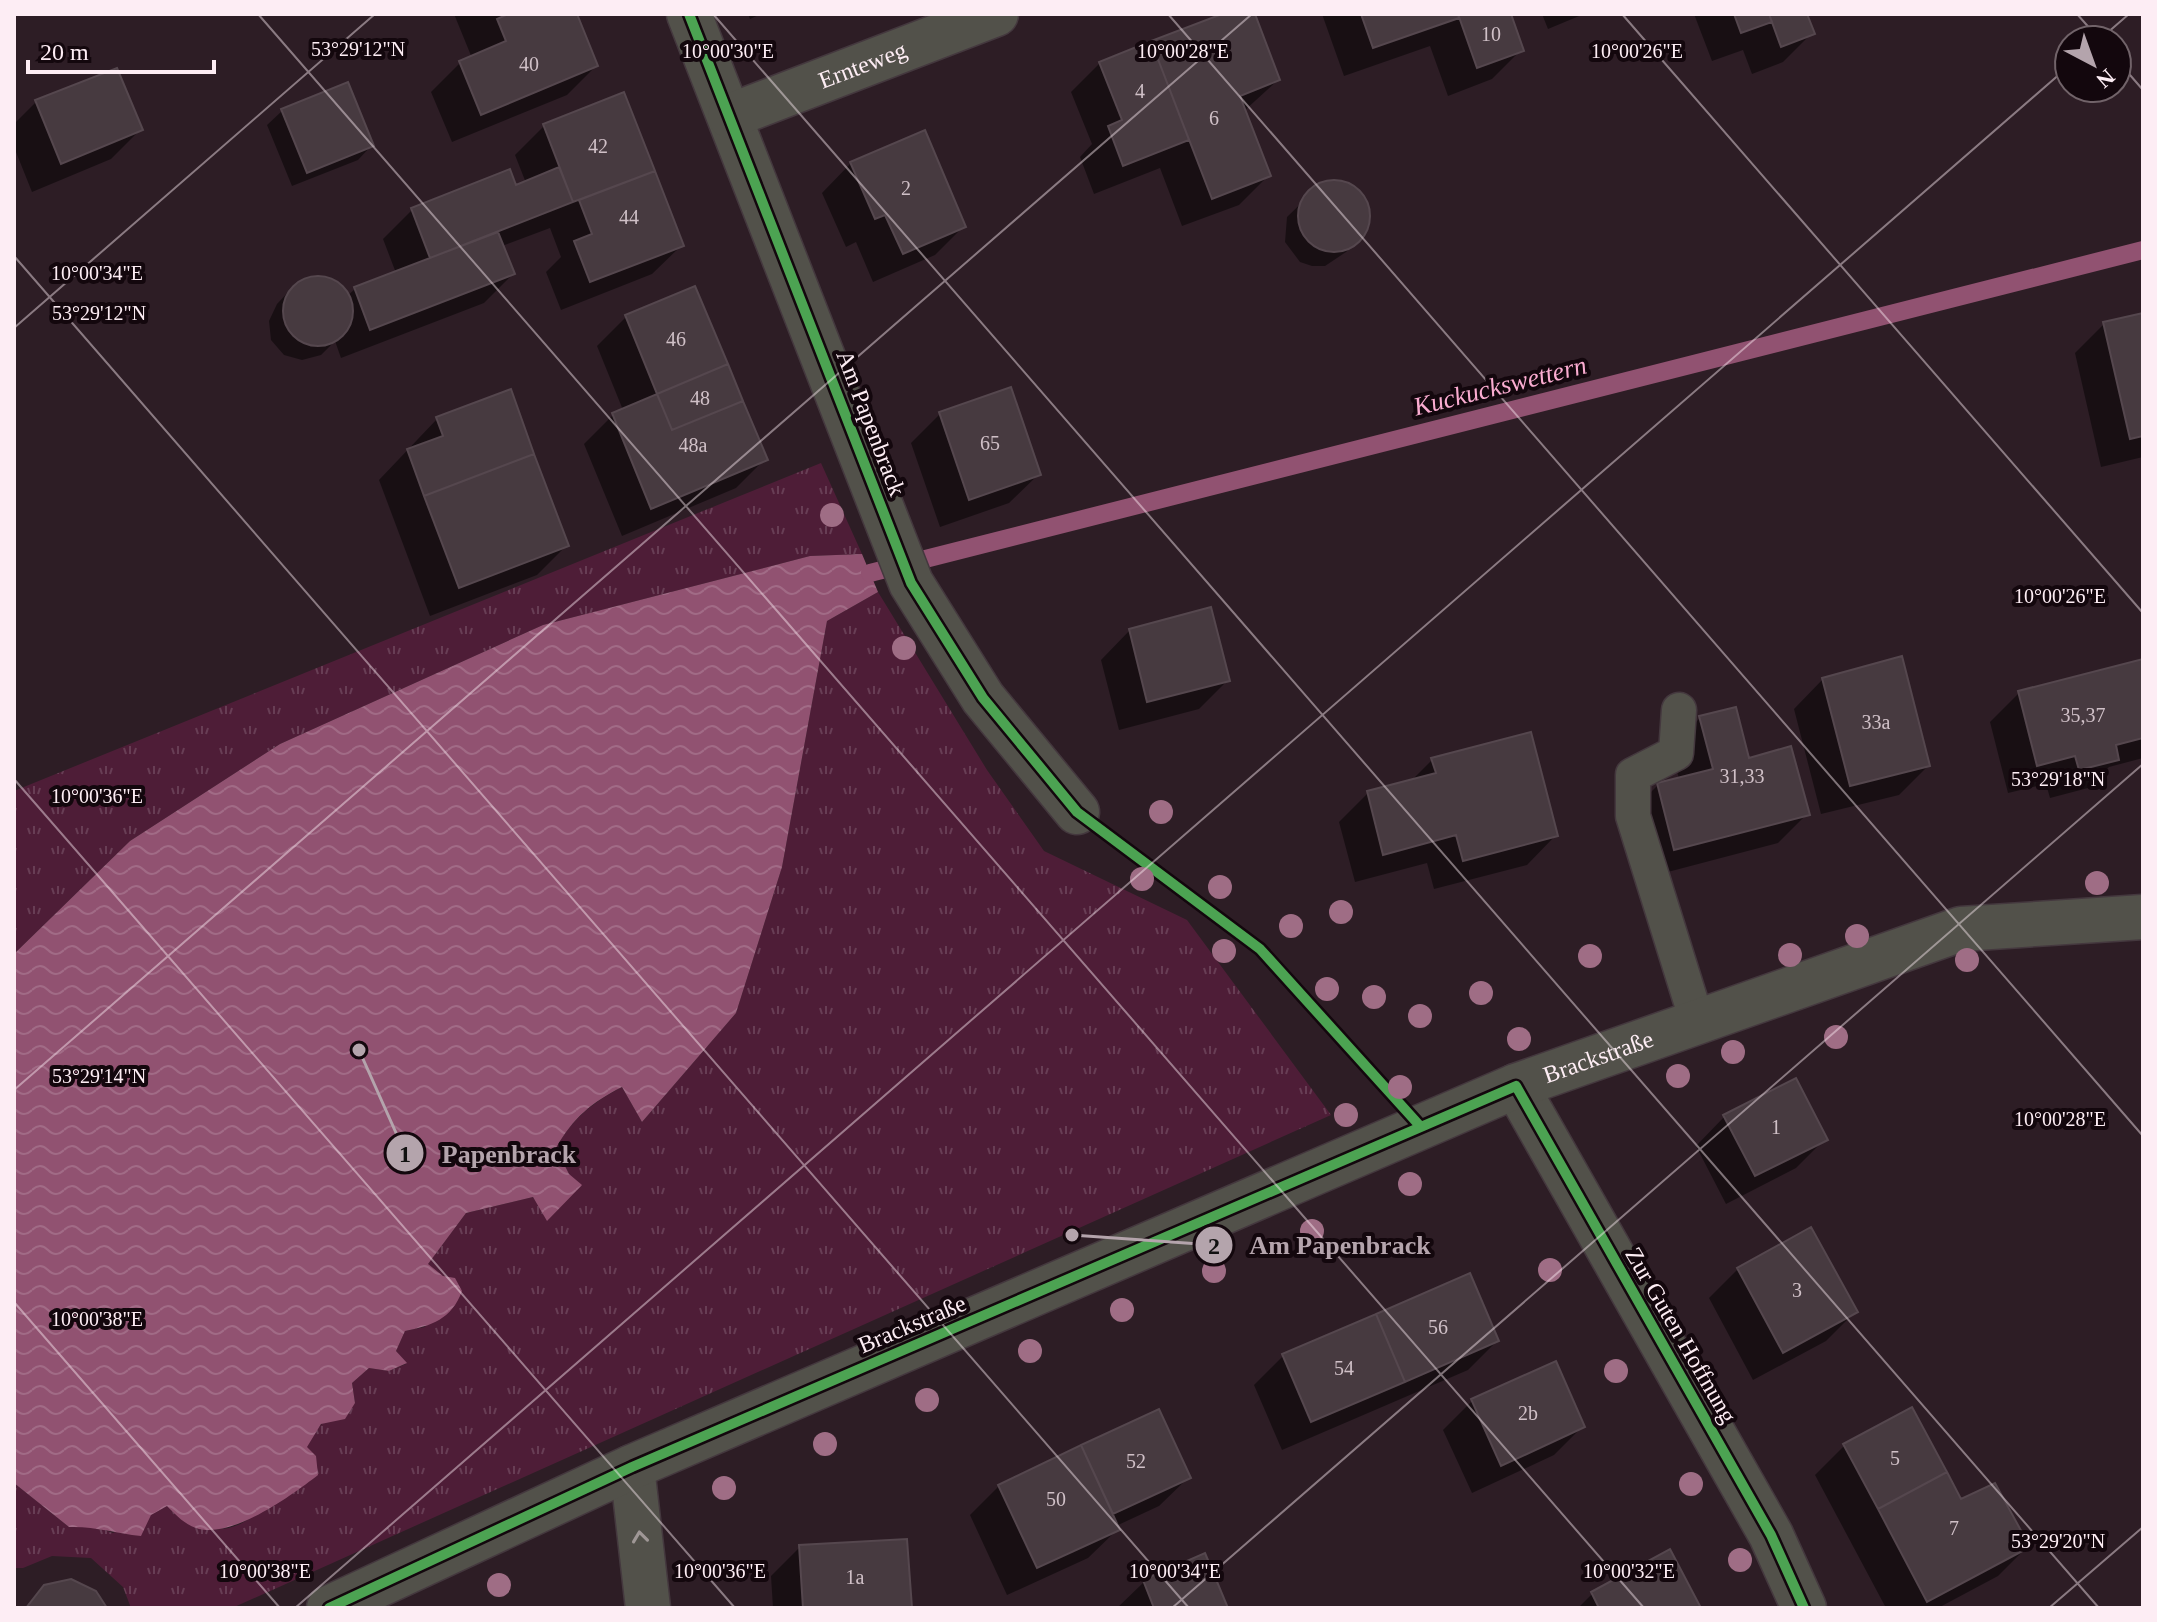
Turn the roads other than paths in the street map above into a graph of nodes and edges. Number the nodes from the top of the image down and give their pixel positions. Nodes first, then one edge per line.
1 (689, 14) edge
2 (996, 14) edge
3 (730, 116) junction
4 (1679, 710) dead end
5 (1077, 812) dead end
6 (2143, 917) edge
7 (1697, 1021) junction
8 (1516, 1086) junction
9 (632, 1467) junction
10 (329, 1608) edge
11 (648, 1608) edge
12 (1804, 1608) edge

1 - 3 street, Am Papenbrack
2 - 3 street, Ernteweg
3 - 5 street, Am Papenbrack
4 - 7 lane
6 - 7 street, Brackstraße
7 - 8 street, Brackstraße
8 - 9 street, Brackstraße
8 - 12 street, Zur Guten Hoffnung
9 - 10 street, Brackstraße
11 -> 9 street

